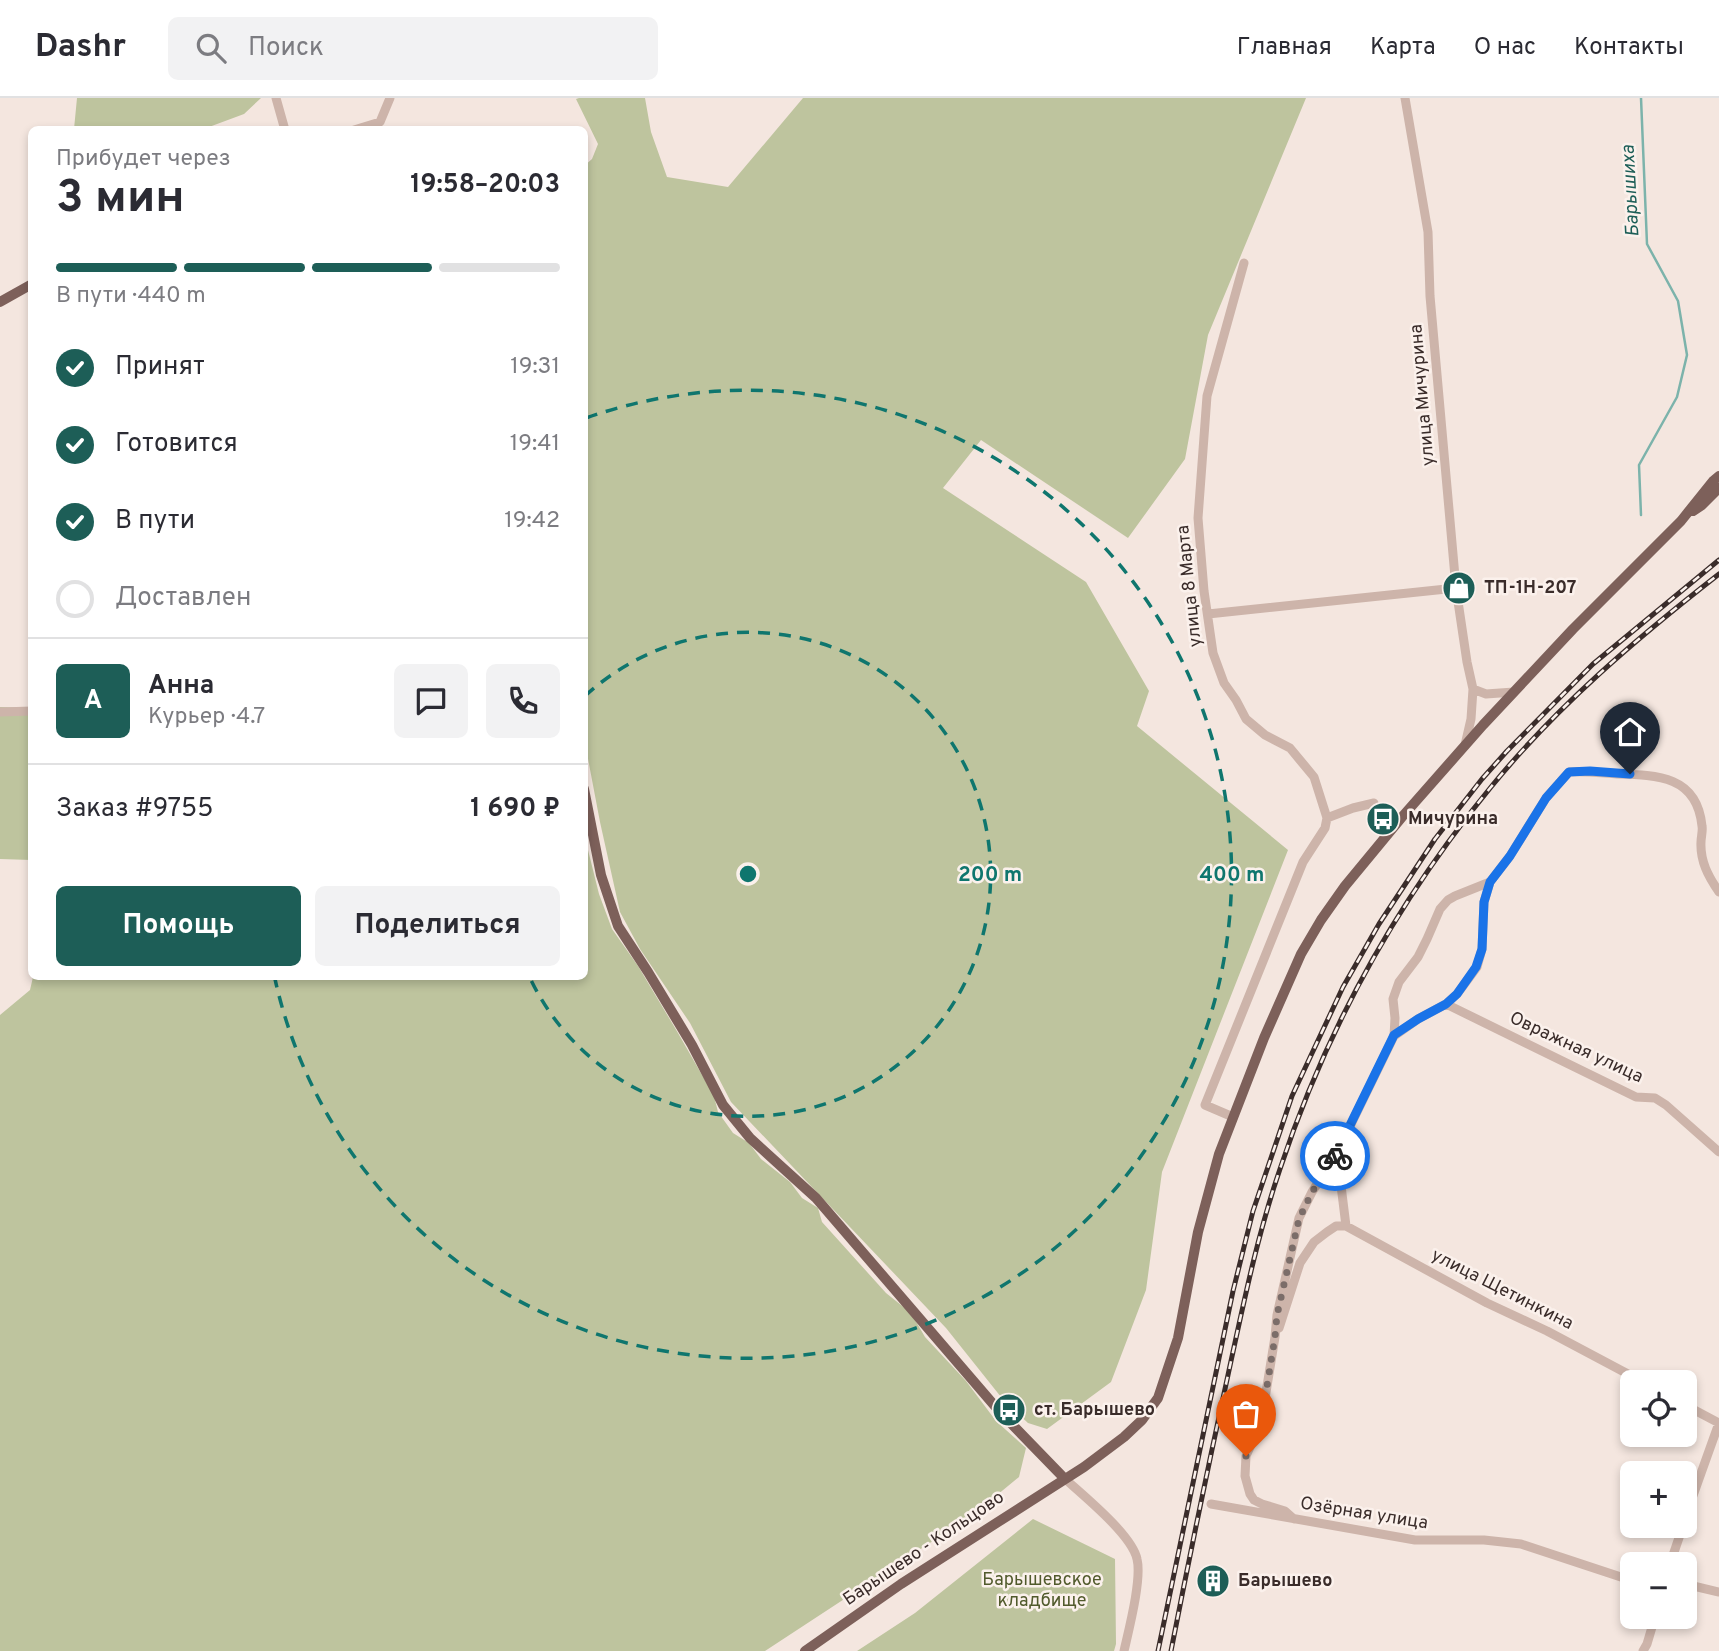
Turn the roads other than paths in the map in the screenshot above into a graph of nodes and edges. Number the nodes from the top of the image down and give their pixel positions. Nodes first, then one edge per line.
1 (276, 98) edge
2 (390, 98) edge
3 (1405, 98) edge
4 (284, 126) edge
5 (367, 126) edge
6 (1244, 263) dead end
7 (28, 286) edge
8 (0, 302) edge
9 (1719, 476) edge
10 (1719, 482) edge
11 (1719, 491) edge
12 (1693, 509) junction
13 (1456, 588) junction
14 (1208, 614) junction
15 (1473, 689) junction
16 (1514, 692) junction
17 (28, 711) edge
18 (0, 712) edge
19 (1464, 747) junction
20 (1374, 803) dead end
21 (588, 809) edge
22 (1327, 818) junction
23 (1490, 882) junction
24 (1719, 892) edge
25 (1446, 1004) junction
26 (1394, 1035) junction
27 (1233, 1117) junction
28 (1337, 1153) junction
29 (1719, 1153) edge
30 (1346, 1226) junction
31 (1275, 1337) junction
32 (1620, 1370) edge
33 (1697, 1411) edge
34 (1719, 1423) edge
35 (1064, 1478) junction
36 (1697, 1484) edge
37 (1211, 1504) dead end
38 (1294, 1519) junction
39 (1620, 1577) edge
40 (1697, 1587) edge
41 (1719, 1592) edge
42 (1651, 1629) edge
43 (805, 1651) edge
44 (1124, 1651) edge
45 (1643, 1651) edge

1 - 4 street
2 - 5 street
3 - 13 street, улица Мичурина
6 - 14 street, улица 8 Марта
7 - 8 main road
9 - 12 main road
10 - 12 main road
11 - 12 main road
12 - 16 main road, Барышево - Кольцово
13 - 14 street
13 - 15 street, улица Мичурина
14 - 22 street, улица 8 Марта
15 - 16 street
15 - 19 street, улица Мичурина
16 - 19 main road, Барышево - Кольцово
17 - 18 street
19 - 27 main road, Барышево - Кольцово
20 - 22 street
21 - 35 main road
22 - 27 street
23 - 24 street
23 - 25 street
23 - 26 street
25 - 26 street
25 - 29 street, Овражная улица
26 - 28 street
27 - 35 main road, Барышево - Кольцово
28 - 30 street
28 - 31 street
30 - 31 street
30 - 32 street, улица Щетинкина
31 - 38 street
33 - 34 street
34 - 36 street
35 - 43 main road, Барышево - Кольцово
35 - 44 street
37 - 38 street, Озёрная улица
38 - 39 street, Озёрная улица
40 - 41 street
42 - 45 street

